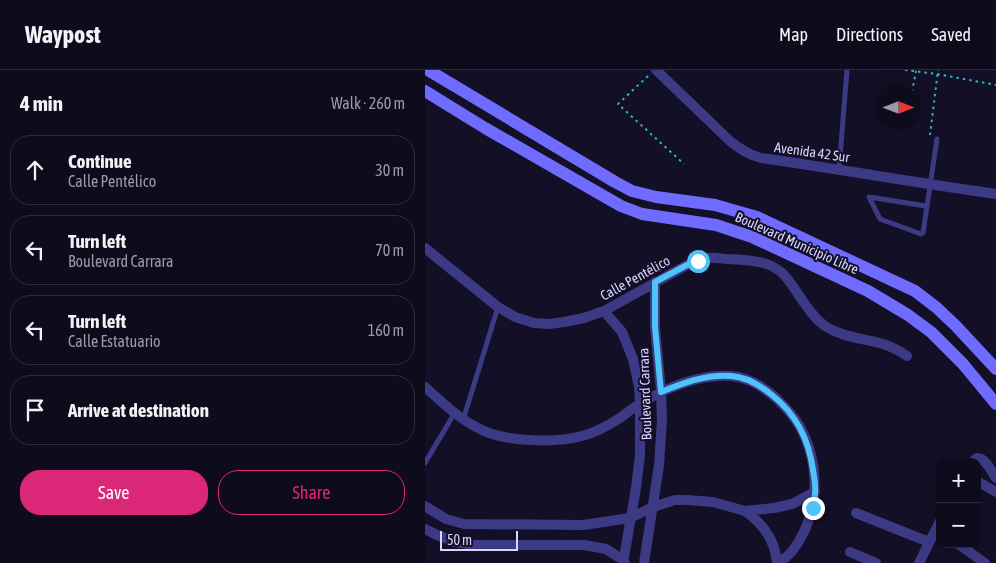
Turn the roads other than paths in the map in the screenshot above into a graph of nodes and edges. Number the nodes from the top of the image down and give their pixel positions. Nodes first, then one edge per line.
1 (428, 70) edge
2 (656, 70) edge
3 (847, 70) edge
4 (425, 91) edge
5 (495, 110) junction
6 (485, 128) junction
7 (937, 139) dead end
8 (839, 169) junction
9 (930, 185) junction
10 (996, 194) edge
11 (927, 206) junction
12 (425, 248) edge
13 (655, 282) junction
14 (498, 307) junction
15 (604, 311) junction
16 (907, 356) dead end
17 (996, 369) edge
18 (425, 387) edge
19 (661, 392) junction
20 (640, 403) junction
21 (996, 404) edge
22 (459, 417) junction
23 (981, 460) edge
24 (425, 463) edge
25 (996, 478) edge
26 (981, 483) edge
27 (815, 492) junction
28 (996, 492) edge
29 (425, 506) edge
30 (653, 508) junction
31 (745, 511) junction
32 (856, 513) dead end
33 (630, 518) junction
34 (425, 528) edge
35 (936, 530) edge
36 (929, 542) junction
37 (964, 548) edge
38 (850, 552) dead end
39 (624, 562) edge
40 (644, 563) edge
41 (778, 563) edge
42 (876, 563) edge
43 (919, 563) edge
44 (985, 563) edge

1 - 5 main road, Boulevard Municipio Libre
2 - 8 street, Avenida 42 Sur
3 - 8 lane
4 - 6 main road, Boulevard Municipio Libre
5 - 6 main road
5 - 17 main road, Boulevard Municipio Libre
6 - 21 main road, Boulevard Municipio Libre
7 - 9 lane
8 - 9 street, Avenida 42 Sur
9 - 10 street, Avenida 42 Sur
9 - 11 lane
11 - 11 lane
12 - 14 street, Calle Pentélico
13 - 15 street, Calle Pentélico
13 - 16 street, Calle Pentélico
13 - 19 street, Boulevard Carrara
14 - 15 street, Calle Pentélico
14 - 22 lane
15 - 20 street, Boulevard Carrara
18 - 22 street
19 - 20 street
19 - 27 street
19 - 30 street, Boulevard Carrara
20 - 22 street
20 - 33 street, Boulevard Carrara
22 - 24 lane
23 - 25 street
26 - 28 street
27 - 31 street
27 - 41 street
29 - 33 street
30 - 31 street
30 - 33 street
30 - 40 street, Boulevard Carrara
31 - 41 street
32 - 36 street
33 - 39 street, Boulevard Carrara
34 - 39 street
35 - 36 street
36 - 43 street
37 - 44 street
38 - 42 street

